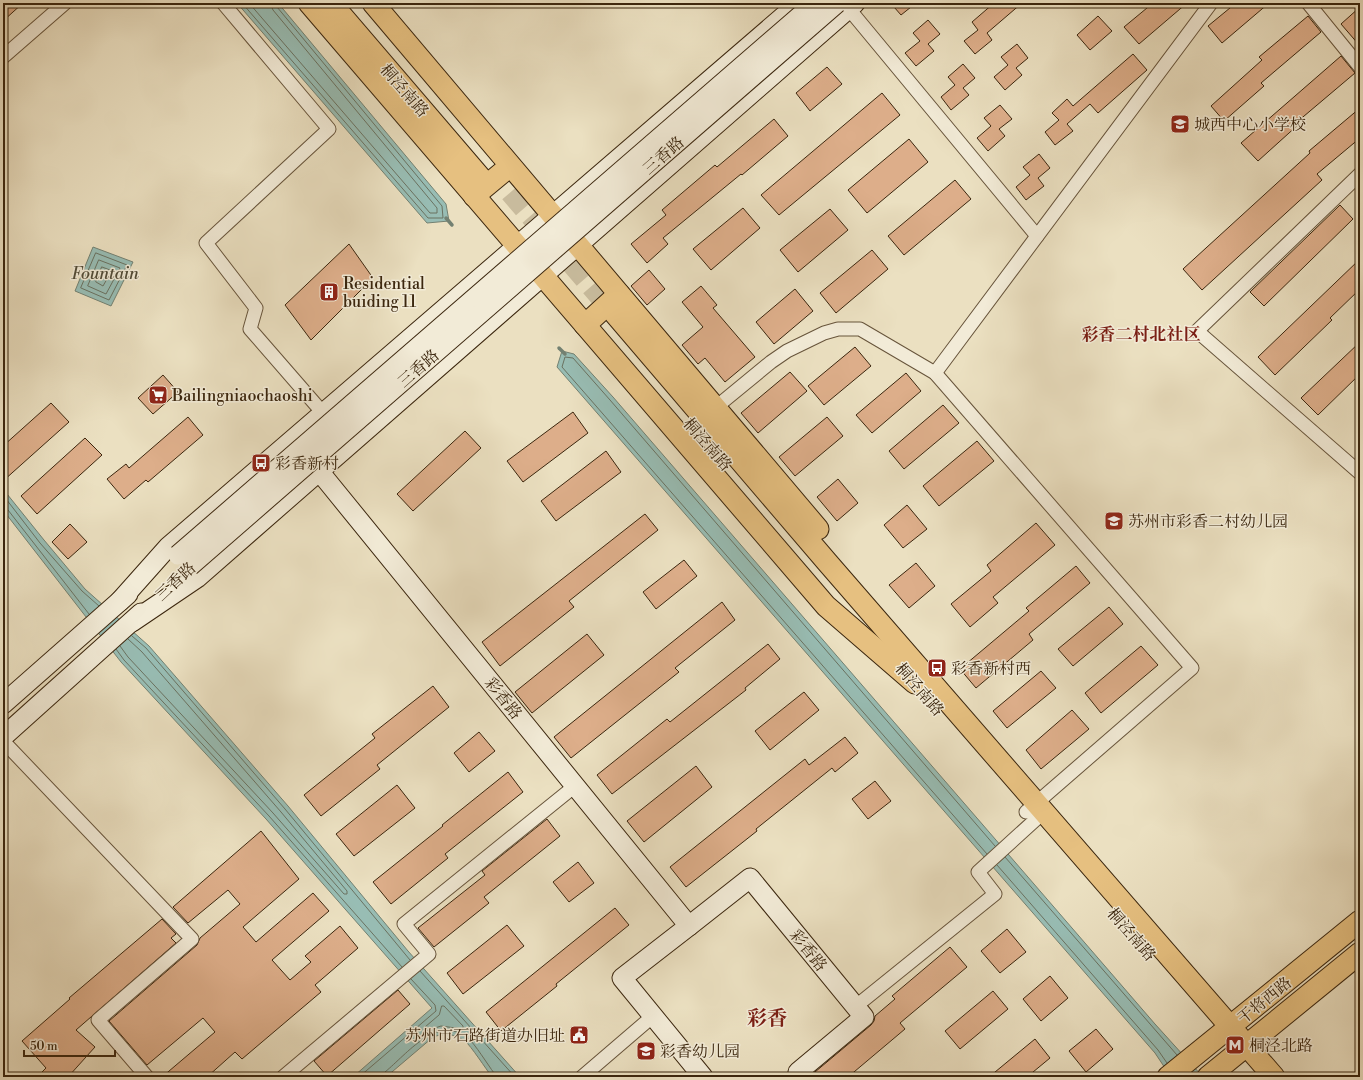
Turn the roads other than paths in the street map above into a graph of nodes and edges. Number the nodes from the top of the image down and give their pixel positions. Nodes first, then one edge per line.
1 (65, 3) edge
2 (223, 3) edge
3 (309, 3) edge
4 (331, 3) edge
5 (349, 3) edge
6 (373, 3) edge
7 (799, 3) edge
8 (815, 3) edge
9 (1211, 3) edge
10 (1308, 3) edge
11 (847, 5) edge
12 (3, 57) edge
13 (1360, 67) edge
14 (1360, 174) edge
15 (489, 177) junction
16 (552, 216) junction
17 (1038, 236) junction
18 (578, 245) junction
19 (517, 246) junction
20 (543, 276) junction
21 (606, 314) junction
22 (935, 373) junction
23 (715, 408) junction
24 (323, 413) junction
25 (319, 471) junction
26 (1360, 473) edge
27 (184, 561) junction
28 (117, 603) junction
29 (131, 623) junction
30 (920, 679) junction
31 (3, 704) edge
32 (3, 737) edge
33 (3, 741) edge
34 (575, 786) junction
35 (1035, 812) junction
36 (1360, 921) edge
37 (689, 926) junction
38 (1360, 953) edge
39 (855, 1007) junction
40 (653, 1016) junction
41 (1225, 1032) junction
42 (1241, 1050) junction
43 (797, 1075) edge
44 (147, 1077) edge
45 (283, 1077) edge
46 (582, 1077) edge
47 (703, 1077) edge
48 (1168, 1077) edge
49 (1208, 1077) edge
50 (1256, 1077) edge
51 (1274, 1077) edge

1 - 12 street
2 - 24 street
3 - 15 main road
4 - 15 main road, 桐泾南路
5 - 15 main road, 桐泾南路
6 - 15 main road
7 - 16 main road
8 - 27 main road, 三香路, bridge
9 - 17 street
10 - 13 street
11 - 17 street
11 - 18 main road
11 - 27 main road, 三香路, bridge
14 - 26 street
15 - 16 main road
15 - 19 main road
16 - 18 main road
16 - 19 main road
17 - 22 street
18 - 20 main road
18 - 21 main road
19 - 20 main road
19 - 24 main road
20 - 21 main road
20 - 25 main road
21 - 23 main road
21 - 30 main road, 桐泾南路
21 - 30 main road
22 - 23 street
22 - 35 street
23 - 30 main road
24 - 28 main road
25 - 29 main road
25 - 34 main road, 彩香路
27 - 28 main road, 三香路
27 - 29 main road, 三香路
28 - 31 main road, 三香路
29 - 32 main road, 三香路
30 - 35 main road, 桐泾南路
33 - 44 street
34 - 37 main road, 彩香路
34 - 45 street
35 - 39 street
35 - 41 main road, 桐泾南路
36 - 41 main road, 干将西路
37 - 39 main road, 彩香路
37 - 40 main road, 彩香路
38 - 42 main road, 干将西路
39 - 43 main road, 彩香路
40 - 46 street
40 - 47 main road, 彩香路
41 - 42 main road, 桐泾南路
41 - 48 main road, 干将西路
42 - 49 main road, 干将西路
42 - 50 main road
42 - 51 main road

